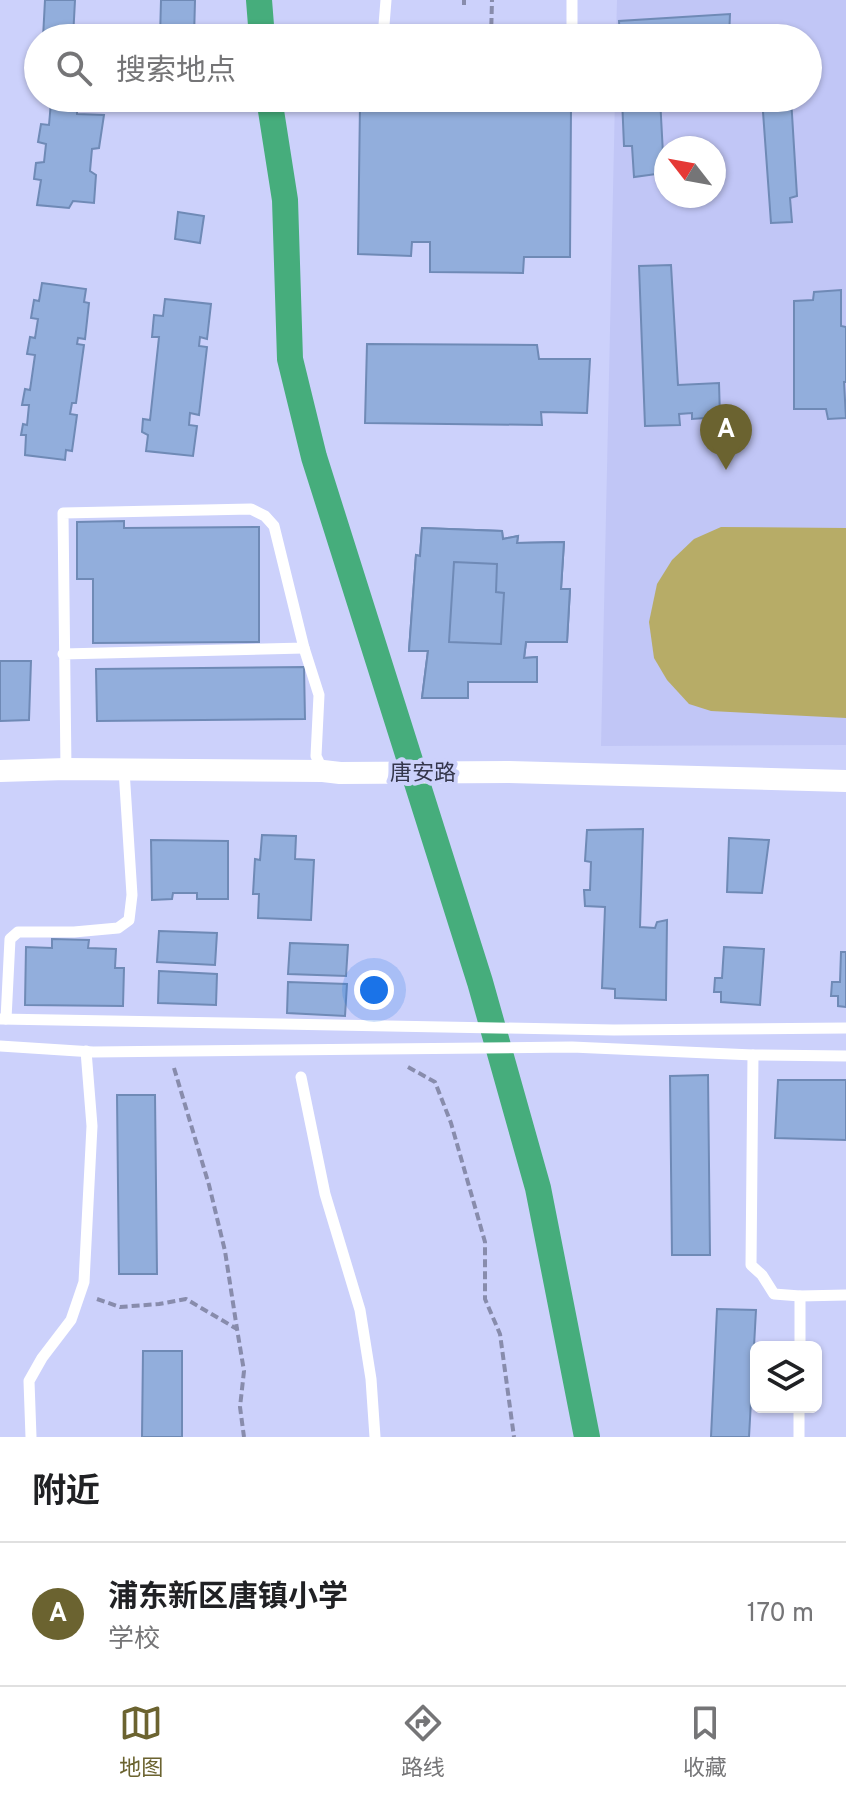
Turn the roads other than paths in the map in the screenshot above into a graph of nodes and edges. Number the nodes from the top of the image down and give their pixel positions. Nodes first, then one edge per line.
1 (386, 0) edge
2 (572, 0) edge
3 (384, 24) edge
4 (572, 24) edge
5 (304, 648) junction
6 (63, 654) junction
7 (66, 769) junction
8 (124, 770) junction
9 (0, 771) edge
10 (332, 772) junction
11 (846, 781) edge
12 (3, 1019) edge
13 (846, 1028) edge
14 (0, 1046) edge
15 (86, 1051) junction
16 (753, 1055) junction
17 (846, 1056) edge
18 (301, 1077) dead end
19 (846, 1295) edge
20 (800, 1296) junction
21 (800, 1341) edge
22 (799, 1413) edge
23 (31, 1437) edge
24 (375, 1437) edge
25 (799, 1437) edge

1 - 3 lane
2 - 4 lane
5 - 6 lane
5 - 6 lane
5 - 10 lane
6 - 7 lane
7 - 8 street, 唐安路
7 - 9 street, 唐安路
8 - 10 street, 唐安路
8 - 12 lane
10 - 11 street, 唐安路
12 - 13 lane
14 - 15 lane
15 - 16 lane
15 - 23 lane
16 - 17 lane
16 - 20 lane
18 - 24 lane
19 - 20 lane
20 - 21 lane
22 - 25 lane

